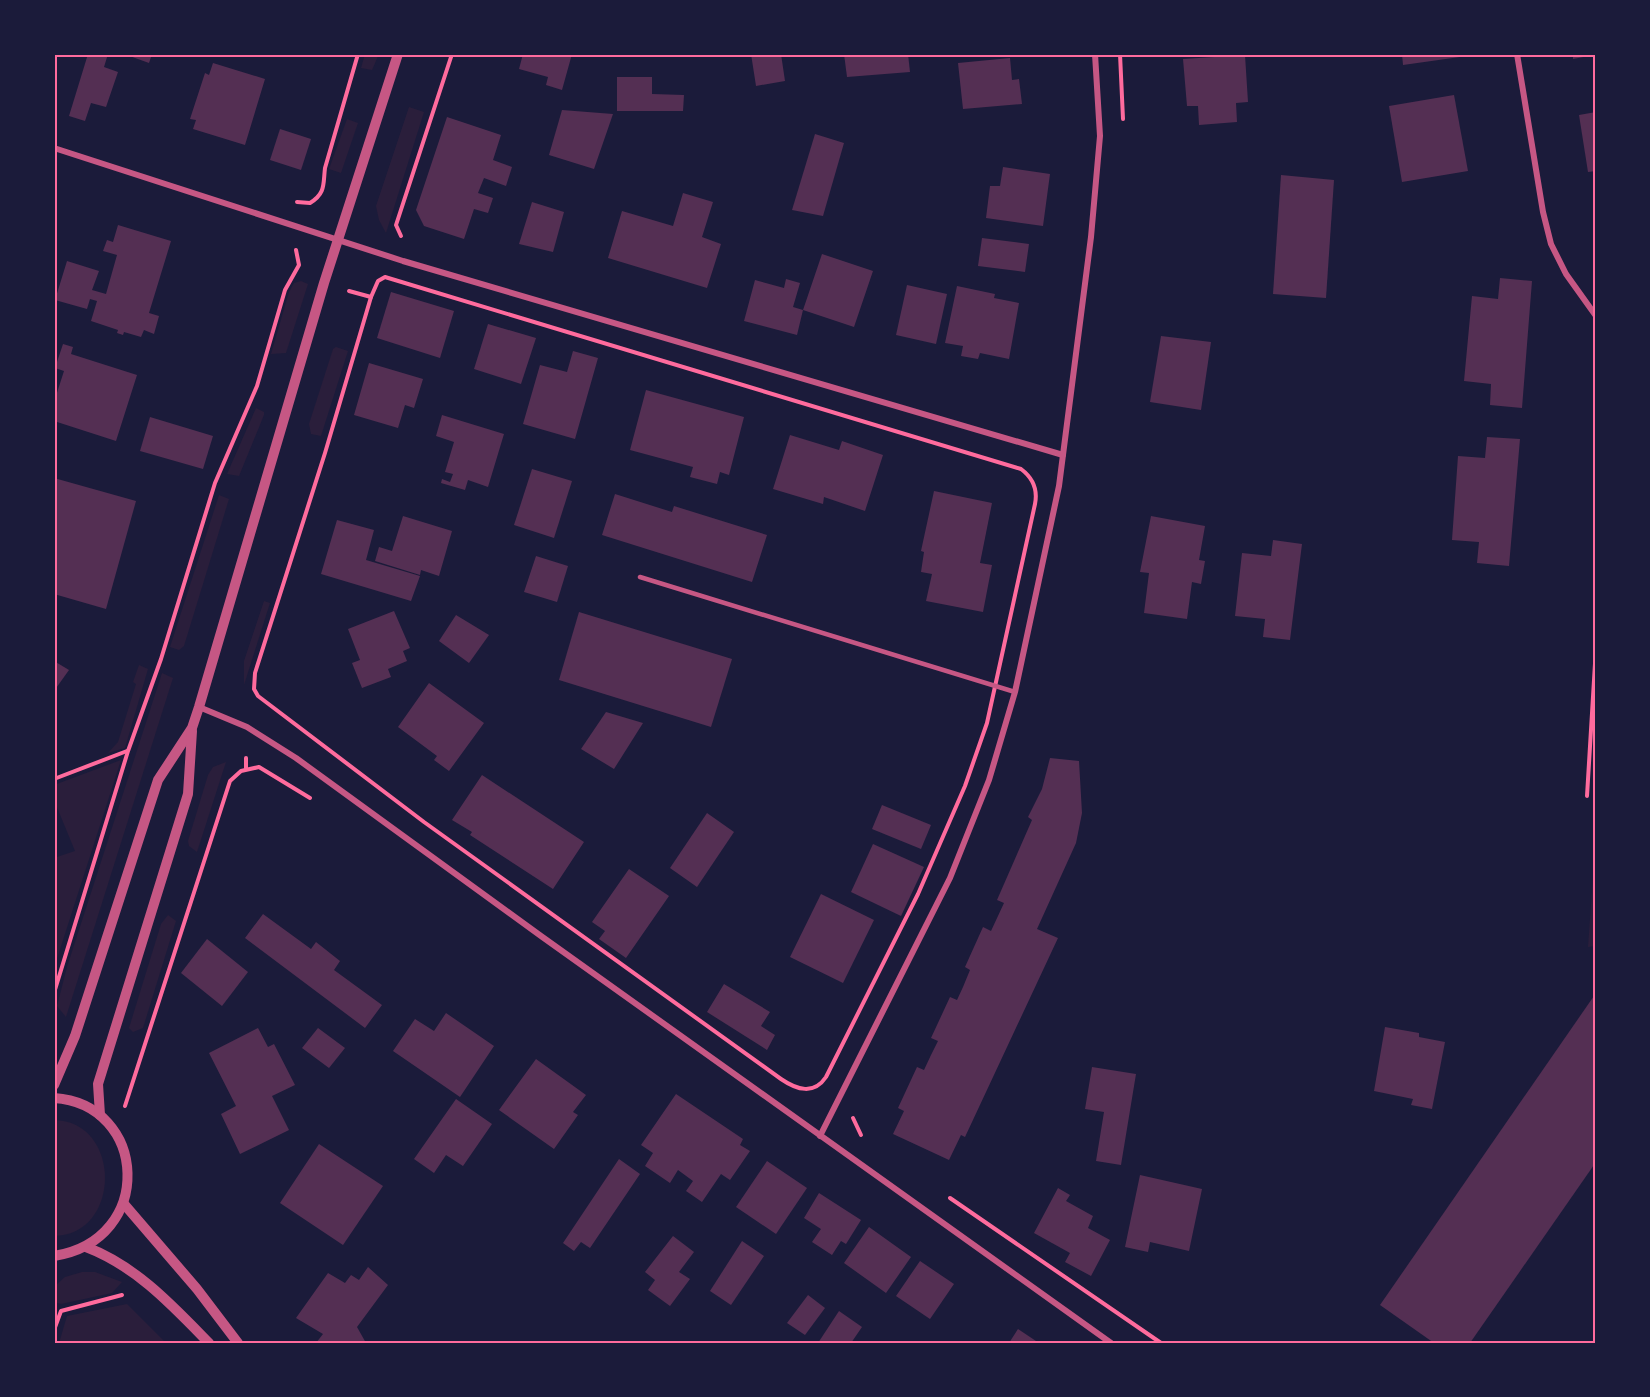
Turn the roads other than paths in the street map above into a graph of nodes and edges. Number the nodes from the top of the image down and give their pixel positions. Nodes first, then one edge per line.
1 (398, 54) edge
2 (1095, 54) edge
3 (1517, 54) edge
4 (54, 148) edge
5 (338, 239) junction
6 (1596, 316) edge
7 (1063, 455) junction
8 (640, 577) dead end
9 (1015, 692) junction
10 (199, 707) junction
11 (192, 728) junction
12 (54, 1085) edge
13 (54, 1098) edge
14 (100, 1115) junction
15 (820, 1136) junction
16 (124, 1204) junction
17 (86, 1247) junction
18 (54, 1256) edge
19 (209, 1343) edge
20 (238, 1343) edge
21 (1111, 1343) edge

1 - 5 street
2 - 7 street
3 - 6 street
4 - 5 street
5 - 7 street
5 - 10 street
7 - 9 street
8 - 9 lane
9 - 15 street
10 - 11 street
10 - 15 street
11 - 12 street
11 - 14 street
13 - 14 street
14 - 16 street
15 - 21 street
16 - 17 street
16 - 20 street
17 - 18 street
17 - 19 street

